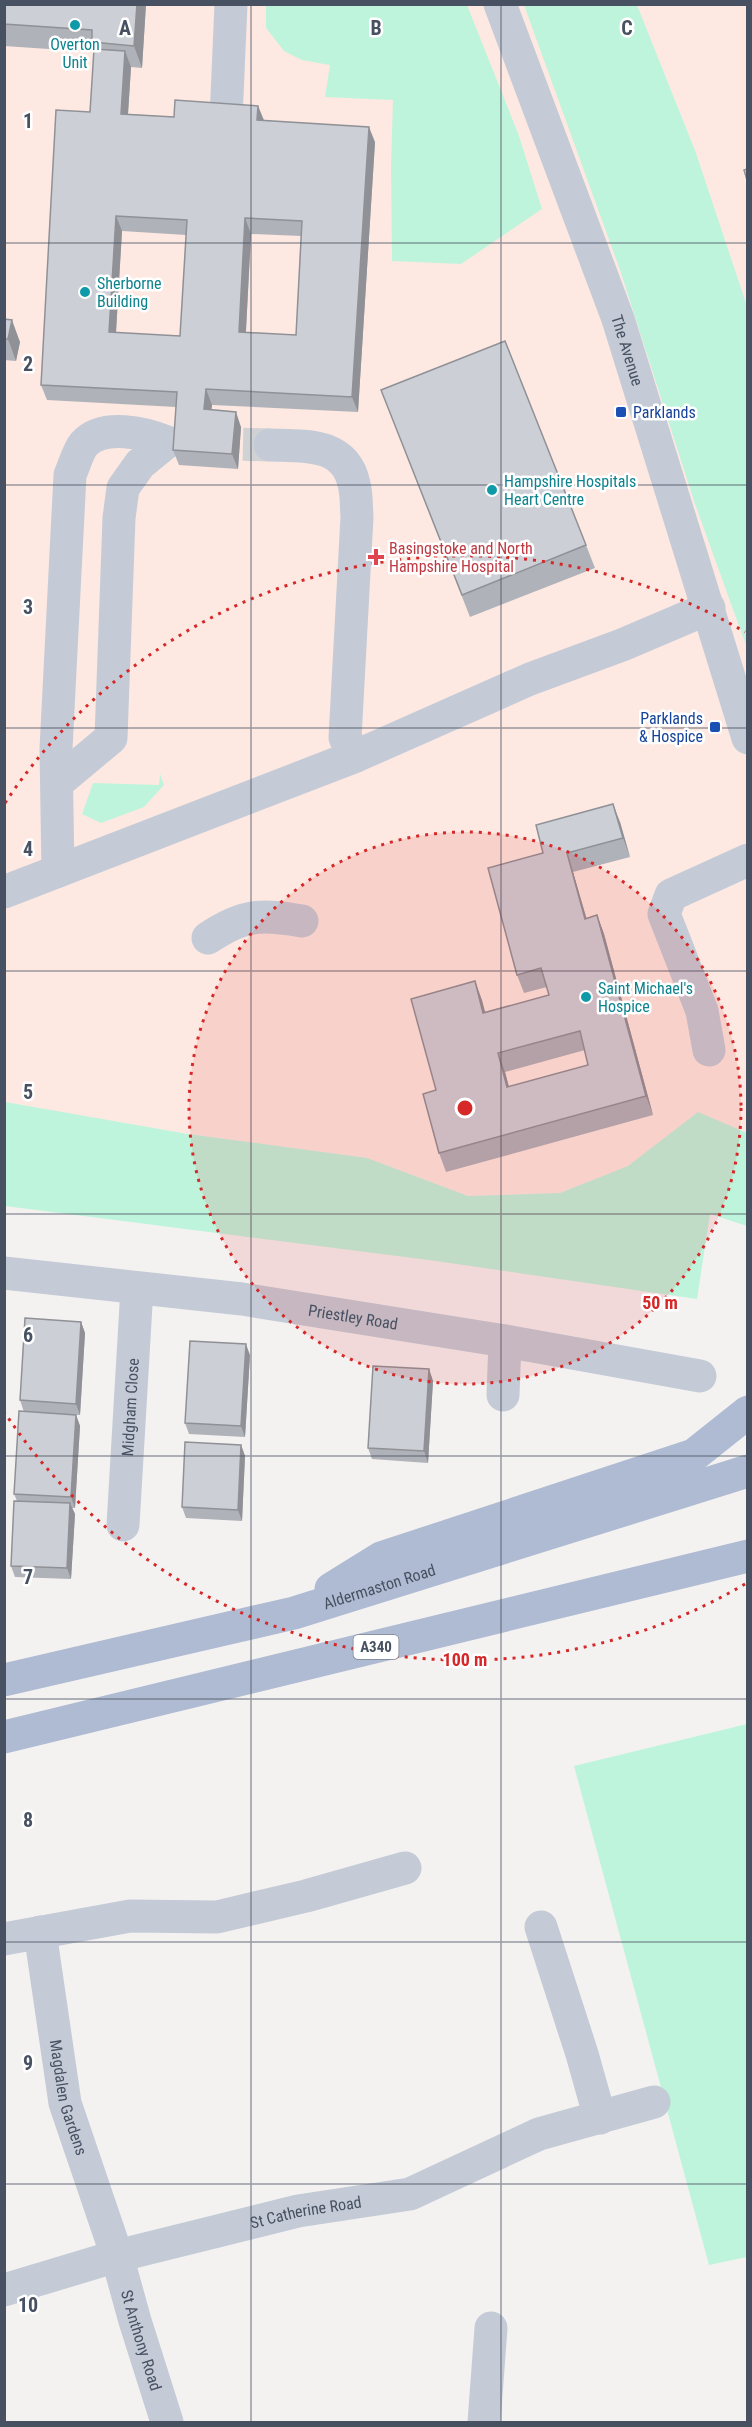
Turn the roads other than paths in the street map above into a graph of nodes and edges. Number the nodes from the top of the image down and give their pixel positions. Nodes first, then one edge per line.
1 (231, 4) edge
2 (500, 4) edge
3 (226, 118) edge
4 (270, 445) tunnel mouth
5 (709, 608) junction
6 (747, 738) edge
7 (356, 756) junction
8 (57, 783) junction
9 (747, 860) edge
10 (58, 871) junction
11 (4, 892) edge
12 (302, 921) dead end
13 (208, 938) dead end
14 (710, 1050) dead end
15 (4, 1273) edge
16 (137, 1288) junction
17 (505, 1341) junction
18 (700, 1377) dead end
19 (503, 1395) dead end
20 (747, 1412) edge
21 (747, 1471) edge
22 (123, 1525) dead end
23 (747, 1556) edge
24 (294, 1613) junction
25 (4, 1680) edge
26 (4, 1737) edge
27 (405, 1868) dead end
28 (541, 1927) dead end
29 (40, 1932) junction
30 (4, 1939) edge
31 (654, 2103) dead end
32 (600, 2118) junction
33 (117, 2256) junction
34 (4, 2290) edge
35 (491, 2328) dead end
36 (167, 2422) edge
37 (484, 2422) edge

1 - 3 street
2 - 5 street, The Avenue
4 - 7 street
5 - 6 street, The Avenue
5 - 7 street
7 - 10 street
8 - 8 street
8 - 10 street
9 - 14 street
10 - 11 street
12 - 13 street
15 - 16 street, Priestley Road
16 - 17 street, Priestley Road
16 - 22 street, Midgham Close
17 - 18 street, Priestley Road
17 - 19 street
20 - 24 main road
21 - 24 main road, Aldermaston Road
23 - 26 main road, A340
24 - 25 main road, Aldermaston Road
27 - 29 street
28 - 32 street
29 - 30 street
29 - 33 street, Magdalen Gardens
31 - 32 street, St Catherine Road
32 - 33 street, St Catherine Road
33 - 34 street, St Catherine Road
33 - 36 street, St Anthony Road
35 - 37 street

